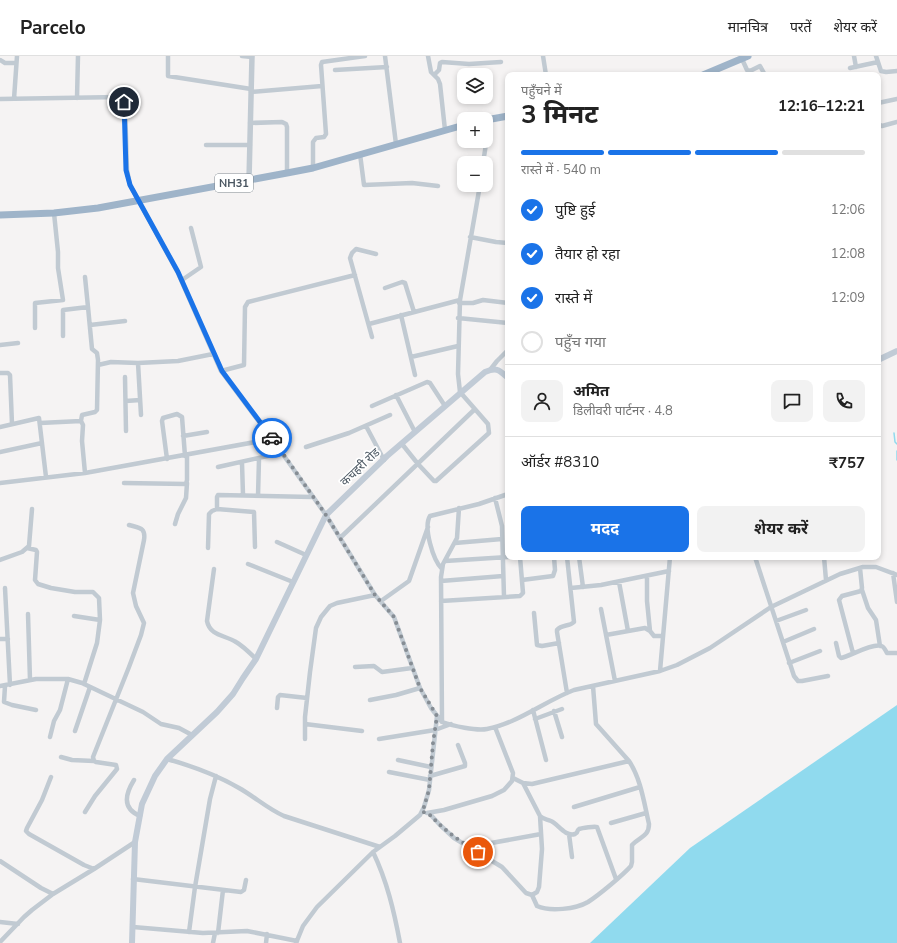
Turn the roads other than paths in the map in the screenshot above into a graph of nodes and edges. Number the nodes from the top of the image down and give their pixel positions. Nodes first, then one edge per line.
1 (17, 56) edge
2 (78, 56) edge
3 (168, 56) edge
4 (242, 56) edge
5 (365, 56) edge
6 (385, 56) edge
7 (428, 56) edge
8 (543, 56) edge
9 (854, 56) edge
10 (876, 56) edge
11 (252, 57) edge
12 (745, 57) edge
13 (0, 60) edge
14 (501, 62) dead end
15 (878, 62) junction
16 (16, 63) junction
17 (387, 66) junction
18 (856, 67) junction
19 (850, 68) dead end
20 (335, 70) dead end
21 (897, 71) edge
22 (546, 72) edge
23 (710, 72) edge
24 (763, 72) edge
25 (434, 75) junction
26 (322, 86) junction
27 (251, 90) junction
28 (78, 98) junction
29 (897, 98) edge
30 (0, 99) edge
31 (14, 99) junction
32 (881, 101) edge
33 (505, 117) edge
34 (493, 119) edge
35 (897, 122) edge
36 (250, 123) junction
37 (881, 126) edge
38 (457, 127) edge
39 (446, 130) junction
40 (396, 144) junction
41 (206, 145) dead end
42 (250, 145) junction
43 (360, 154) junction
44 (313, 168) junction
45 (287, 173) junction
46 (249, 180) junction
47 (438, 186) dead end
48 (479, 192) edge
49 (140, 201) junction
50 (54, 213) junction
51 (0, 215) edge
52 (191, 228) dead end
53 (470, 237) junction
54 (505, 243) edge
55 (376, 254) dead end
56 (355, 275) junction
57 (84, 277) dead end
58 (182, 280) junction
59 (385, 288) dead end
60 (460, 302) junction
61 (505, 303) edge
62 (88, 307) junction
63 (414, 312) junction
64 (401, 315) junction
65 (458, 318) junction
66 (125, 321) dead end
67 (505, 323) edge
68 (369, 324) junction
69 (90, 325) junction
70 (35, 328) dead end
71 (63, 336) dead end
72 (372, 337) dead end
73 (18, 343) dead end
74 (0, 345) edge
75 (458, 346) junction
76 (897, 351) edge
77 (505, 353) edge
78 (213, 354) junction
79 (411, 357) junction
80 (881, 359) edge
81 (138, 363) junction
82 (98, 365) junction
83 (490, 370) junction
84 (222, 371) junction
85 (0, 373) edge
86 (415, 375) dead end
87 (505, 375) edge
88 (125, 377) dead end
89 (460, 392) junction
90 (396, 395) junction
91 (140, 400) junction
92 (126, 401) junction
93 (372, 406) dead end
94 (445, 406) junction
95 (475, 409) junction
96 (141, 415) dead end
97 (390, 415) dead end
98 (81, 421) junction
99 (40, 423) junction
100 (12, 424) junction
101 (366, 426) junction
102 (0, 427) edge
103 (126, 431) dead end
104 (207, 432) dead end
105 (415, 432) junction
106 (183, 436) junction
107 (272, 439) junction
108 (42, 443) junction
109 (402, 444) junction
110 (306, 447) dead end
111 (0, 452) edge
112 (281, 453) junction
113 (186, 456) junction
114 (167, 459) junction
115 (259, 459) junction
116 (384, 460) junction
117 (242, 463) junction
118 (418, 464) junction
119 (218, 467) dead end
120 (85, 473) junction
121 (46, 477) junction
122 (0, 483) edge
123 (124, 483) dead end
124 (187, 483) junction
125 (242, 495) junction
126 (505, 495) edge
127 (258, 496) junction
128 (312, 497) junction
129 (494, 498) junction
130 (459, 508) junction
131 (32, 509) dead end
132 (217, 509) junction
133 (326, 515) junction
134 (175, 524) dead end
135 (129, 525) dead end
136 (428, 525) junction
137 (340, 538) junction
138 (502, 539) junction
139 (277, 542) dead end
140 (455, 543) junction
141 (255, 547) dead end
142 (27, 548) junction
143 (208, 548) dead end
144 (306, 555) junction
145 (505, 557) edge
146 (0, 560) edge
147 (520, 560) edge
148 (554, 560) edge
149 (567, 560) edge
150 (579, 560) edge
151 (670, 560) edge
152 (756, 560) edge
153 (824, 560) edge
154 (445, 561) junction
155 (248, 564) dead end
156 (860, 568) junction
157 (214, 569) dead end
158 (442, 569) junction
159 (669, 571) junction
160 (895, 574) edge
161 (503, 576) junction
162 (647, 576) junction
163 (522, 580) junction
164 (826, 580) junction
165 (441, 581) junction
166 (293, 582) junction
167 (619, 582) junction
168 (583, 587) junction
169 (5, 588) dead end
170 (571, 588) junction
171 (862, 590) junction
172 (375, 595) junction
173 (504, 597) junction
174 (381, 601) junction
175 (441, 601) junction
176 (897, 602) edge
177 (771, 607) junction
178 (601, 609) dead end
179 (806, 610) dead end
180 (534, 613) dead end
181 (28, 614) dead end
182 (74, 616) dead end
183 (100, 620) junction
184 (776, 621) junction
185 (814, 629) dead end
186 (628, 631) junction
187 (650, 631) junction
188 (606, 635) junction
189 (663, 636) junction
190 (0, 639) edge
191 (8, 639) junction
192 (783, 642) junction
193 (559, 643) junction
194 (836, 643) dead end
195 (880, 646) junction
196 (820, 651) dead end
197 (853, 653) junction
198 (897, 653) edge
199 (256, 659) junction
200 (790, 662) junction
201 (355, 667) dead end
202 (412, 668) junction
203 (660, 671) junction
204 (828, 676) dead end
205 (68, 679) junction
206 (30, 680) junction
207 (615, 681) junction
208 (84, 684) junction
209 (5, 686) edge
210 (593, 686) junction
211 (90, 687) junction
212 (420, 688) junction
213 (567, 693) junction
214 (307, 698) junction
215 (117, 700) junction
216 (370, 700) dead end
217 (277, 708) dead end
218 (562, 709) dead end
219 (36, 710) dead end
220 (533, 710) junction
221 (554, 712) junction
222 (437, 716) junction
223 (535, 719) junction
224 (442, 722) junction
225 (305, 724) junction
226 (451, 724) junction
227 (495, 727) junction
228 (435, 730) junction
229 (75, 731) dead end
230 (362, 731) dead end
231 (192, 735) junction
232 (50, 737) dead end
233 (562, 737) dead end
234 (305, 739) dead end
235 (379, 739) dead end
236 (458, 745) dead end
237 (61, 757) dead end
238 (167, 759) junction
239 (398, 760) dead end
240 (546, 760) dead end
241 (94, 761) junction
242 (629, 761) junction
243 (431, 767) junction
244 (389, 772) dead end
245 (216, 776) junction
246 (51, 777) dead end
247 (430, 778) junction
248 (513, 778) junction
249 (134, 780) dead end
250 (523, 783) junction
251 (640, 787) junction
252 (574, 807) dead end
253 (85, 812) dead end
254 (422, 812) junction
255 (428, 813) junction
256 (646, 813) junction
257 (140, 816) junction
258 (540, 816) junction
259 (611, 823) dead end
260 (541, 834) junction
261 (569, 834) junction
262 (135, 842) junction
263 (380, 847) junction
264 (469, 847) junction
265 (373, 852) junction
266 (572, 857) dead end
267 (0, 861) edge
268 (94, 869) junction
269 (133, 879) junction
270 (616, 879) junction
271 (246, 880) dead end
272 (195, 887) junction
273 (223, 890) junction
274 (53, 894) junction
275 (532, 895) junction
276 (0, 922) edge
277 (18, 924) junction
278 (133, 927) junction
279 (189, 932) junction
280 (216, 933) junction
281 (267, 934) junction
282 (0, 942) edge
283 (297, 942) edge
284 (132, 943) edge
285 (213, 943) edge
286 (266, 943) edge
287 (400, 943) edge

1 - 16 street
2 - 28 street
3 - 27 street
4 - 11 street
5 - 26 street
6 - 17 street
7 - 25 street
8 - 22 street
9 - 18 street
10 - 15 street
11 - 27 street
12 - 23 highway
12 - 24 street
13 - 16 street
14 - 25 street
15 - 18 street
15 - 21 street
16 - 31 street
17 - 20 street
17 - 40 street
18 - 19 street
25 - 39 street
26 - 27 street
26 - 44 street
27 - 36 street
28 - 31 street
28 - 49 street
29 - 32 street
30 - 31 street
33 - 34 highway
35 - 37 street
36 - 42 street
36 - 45 street
38 - 39 highway, NH31
39 - 40 highway, NH31
40 - 43 highway, NH31
41 - 42 street
42 - 46 street
43 - 44 highway, NH31
43 - 47 street
44 - 45 highway, NH31
45 - 46 highway, NH31
46 - 49 highway, NH31
48 - 53 street
49 - 50 highway, NH31
49 - 58 street
50 - 51 highway, NH31
50 - 70 street
52 - 58 street
53 - 54 street
53 - 60 street
55 - 56 street
56 - 68 street
56 - 84 street
57 - 62 street
58 - 78 street
59 - 63 street
60 - 61 street
60 - 63 street
60 - 65 street
62 - 69 street
62 - 71 street
63 - 64 street
64 - 68 street
64 - 79 street
65 - 67 street
65 - 75 street
66 - 69 street
68 - 72 street
69 - 82 street
73 - 74 street
75 - 79 street
75 - 89 street
76 - 80 main road
77 - 83 street
78 - 81 street
78 - 84 street
79 - 86 street
81 - 82 street
81 - 91 street
82 - 98 street
83 - 87 main road
83 - 89 main road, कचहरी रोड
84 - 107 street
85 - 100 street
88 - 92 street
89 - 94 main road, कचहरी रोड
89 - 95 street
90 - 93 street
90 - 94 street
90 - 105 street
91 - 92 street
91 - 96 street
92 - 103 street
94 - 105 main road, कचहरी रोड
95 - 118 street
95 - 118 street
97 - 101 street
98 - 99 street
98 - 120 street
99 - 100 street
99 - 108 street
100 - 102 street
101 - 110 street
101 - 116 street
104 - 106 street
105 - 109 main road, कचहरी रोड
106 - 113 street
106 - 114 street
107 - 112 street
107 - 113 street
108 - 111 street
108 - 121 street
109 - 116 main road, कचहरी रोड
109 - 118 street
112 - 115 street
112 - 128 street
113 - 114 street
113 - 124 street
114 - 120 street
115 - 117 street
115 - 127 street
116 - 133 main road, कचहरी रोड
117 - 119 street
117 - 125 street
118 - 137 street
120 - 121 street
121 - 122 street
123 - 124 street
124 - 134 street
125 - 127 street
125 - 132 street
126 - 129 street
127 - 128 street
128 - 133 street
129 - 130 street
129 - 138 street
130 - 136 street
130 - 140 street
131 - 142 street
132 - 141 street
132 - 143 street
133 - 137 street
133 - 144 main road, कचहरी रोड
135 - 215 street
136 - 158 street
136 - 174 street
137 - 172 street
138 - 140 street
138 - 145 street
139 - 144 street
140 - 154 street
142 - 146 street
142 - 183 street
144 - 166 main road, कचहरी रोड
145 - 154 street
145 - 161 street
147 - 163 street
148 - 163 street
149 - 170 street
150 - 168 street
151 - 159 street
152 - 177 street
153 - 164 street
154 - 158 street
155 - 166 street
156 - 160 street
156 - 164 street
156 - 171 street
157 - 199 street
158 - 165 street
159 - 162 street
159 - 189 street
160 - 176 street
161 - 165 street
161 - 173 street
162 - 167 street
162 - 187 street
163 - 173 street
164 - 177 street
165 - 175 street
166 - 199 main road, कचहरी रोड
167 - 168 street
167 - 186 street
168 - 170 street
169 - 191 street
170 - 193 street
171 - 195 street
171 - 197 street
172 - 174 street
172 - 214 street
173 - 175 street
174 - 202 street
175 - 224 street
177 - 184 street
177 - 203 street
178 - 188 street
179 - 184 street
180 - 193 street
181 - 206 street
182 - 183 street
183 - 208 street
184 - 192 street
185 - 192 street
186 - 187 street
186 - 188 street
187 - 189 street
188 - 207 street
189 - 203 street
190 - 191 street
191 - 209 street
192 - 200 street
193 - 213 street
194 - 197 street
195 - 197 street
195 - 198 street
196 - 200 street
199 - 231 main road, कचहरी रोड
200 - 204 street
201 - 202 street
202 - 212 street
203 - 207 street
205 - 206 street
205 - 208 street
205 - 232 street
206 - 209 street
207 - 210 street
208 - 211 street
209 - 219 street
210 - 213 street
210 - 242 street
211 - 215 street
211 - 229 street
212 - 216 street
212 - 222 street
213 - 220 street
214 - 217 street
214 - 225 street
215 - 231 street
215 - 241 street
218 - 221 street
220 - 223 street
220 - 227 street
221 - 223 street
221 - 233 street
222 - 224 street
222 - 228 street
223 - 240 street
224 - 226 street
225 - 230 street
225 - 234 street
226 - 227 street
226 - 228 street
227 - 248 street
228 - 235 street
228 - 243 street
231 - 238 main road, कचहरी रोड
236 - 247 street
237 - 241 street
238 - 245 street
238 - 257 main road, कचहरी रोड
239 - 243 street
241 - 253 street
242 - 250 street
242 - 251 street
243 - 247 street
244 - 247 street
245 - 263 street
245 - 272 street
246 - 268 street
247 - 254 street
248 - 250 street
248 - 255 street
249 - 257 street
250 - 258 street
251 - 252 street
251 - 256 street
254 - 255 street
254 - 263 street
255 - 264 street
256 - 259 street
256 - 270 street
257 - 262 main road, कचहरी रोड
258 - 260 street
258 - 261 street
260 - 264 street
260 - 275 street
261 - 266 street
261 - 270 street
262 - 268 street
262 - 269 main road, कचहरी रोड
263 - 265 street
264 - 275 street
265 - 283 street
265 - 287 street
267 - 274 street
268 - 274 street
269 - 272 street
269 - 278 main road, कचहरी रोड
270 - 275 street
271 - 273 street
272 - 273 street
272 - 279 street
273 - 280 street
274 - 277 street
276 - 277 street
277 - 282 street
278 - 279 street
278 - 284 main road, कचहरी रोड
279 - 280 street
280 - 281 street
280 - 285 street
281 - 283 street
281 - 286 street

